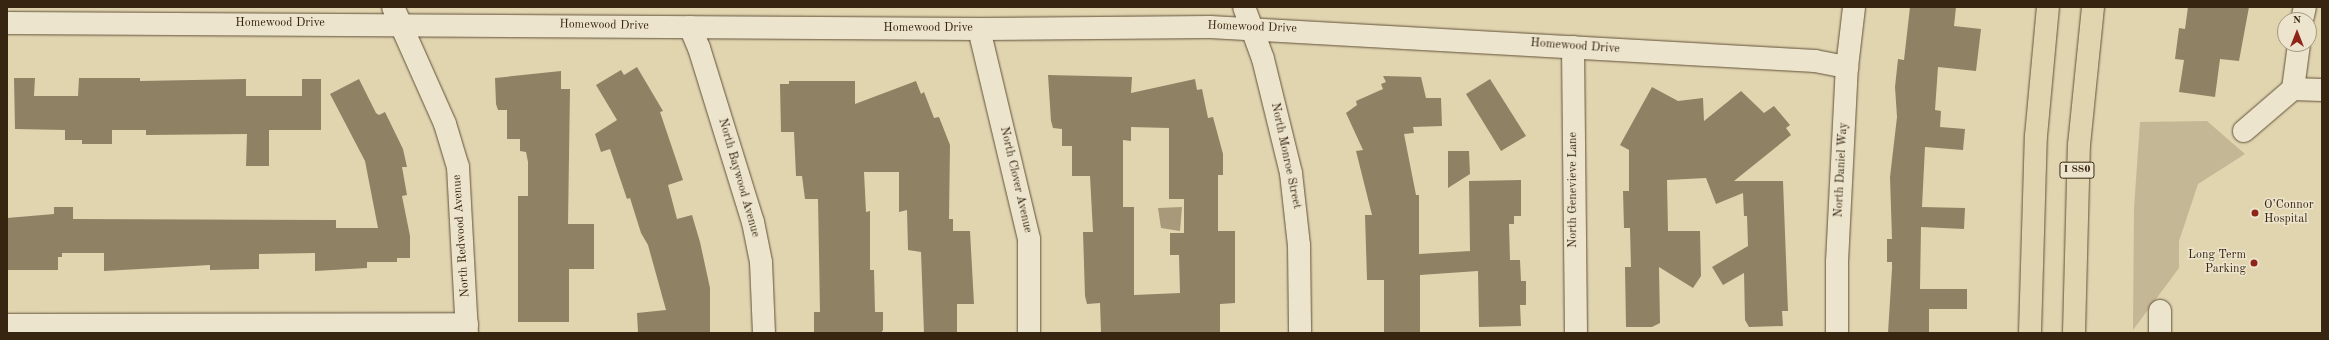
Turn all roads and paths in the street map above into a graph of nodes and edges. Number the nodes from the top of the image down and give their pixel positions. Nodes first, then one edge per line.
1 (1244, 7) edge
2 (1854, 7) edge
3 (2048, 7) edge
4 (2093, 7) edge
5 (397, 16) edge
6 (7, 23) edge
7 (690, 27) junction
8 (980, 29) junction
9 (1252, 29) junction
10 (1573, 47) junction
11 (2298, 52) edge
12 (1847, 67) junction
13 (2292, 89) junction
14 (2322, 90) edge
15 (2244, 131) dead end
16 (2160, 311) dead end
17 (7, 325) edge
18 (467, 328) edge
19 (764, 333) edge
20 (1029, 333) edge
21 (1300, 333) edge
22 (1576, 333) edge
23 (1837, 333) edge
24 (2030, 333) edge
25 (2074, 333) edge
26 (2160, 333) edge

1 - 9 street, North Monroe Street
2 - 12 street, North Daniel Way
3 - 24 highway
4 - 25 highway, I 880
5 - 6 street, Homewood Drive
5 - 7 street, Homewood Drive
5 - 18 street, North Redwood Avenue
7 - 8 street, Homewood Drive
7 - 19 street, North Baywood Avenue
8 - 9 street, Homewood Drive
8 - 20 street, North Clover Avenue
9 - 10 street, Homewood Drive
9 - 21 street, North Monroe Street
10 - 12 street, Homewood Drive
10 - 22 street, North Genevieve Lane
11 - 13 street
12 - 23 street, North Daniel Way
13 - 14 street
13 - 15 street
16 - 26 street
17 - 18 street

